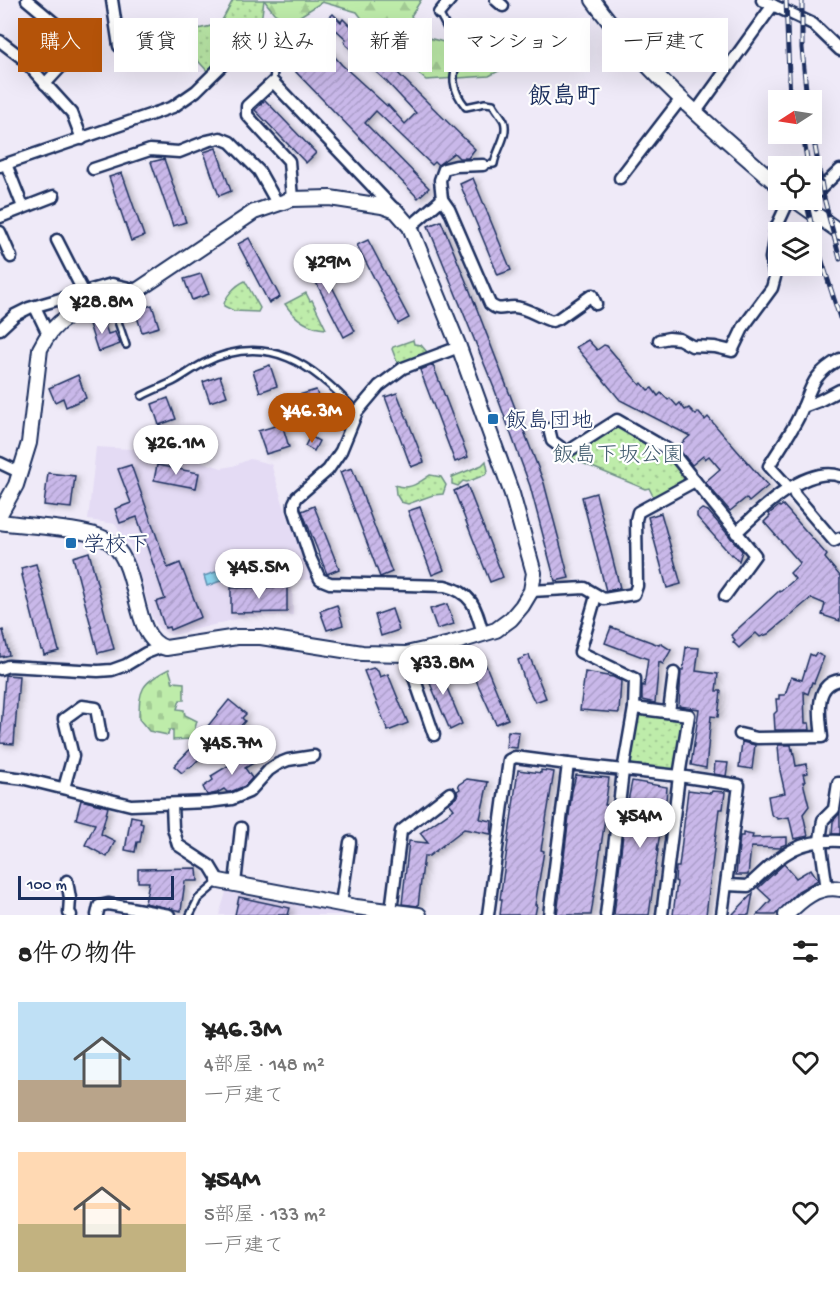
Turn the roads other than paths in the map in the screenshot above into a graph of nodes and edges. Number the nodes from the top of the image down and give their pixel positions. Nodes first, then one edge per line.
1 (27, 0) edge
2 (112, 0) edge
3 (450, 0) edge
4 (592, 0) edge
5 (768, 2) edge
6 (439, 13) joint
7 (115, 18) edge
8 (0, 41) edge
9 (840, 50) edge
10 (215, 72) edge
11 (274, 72) edge
12 (273, 82) junction
13 (45, 84) junction
14 (680, 100) junction
15 (695, 113) junction
16 (82, 139) junction
17 (3, 162) edge
18 (483, 165) joint
19 (93, 169) dead end
20 (840, 170) edge
21 (768, 176) edge
22 (620, 178) dead end
23 (822, 185) edge
24 (54, 196) dead end
25 (292, 199) junction
26 (442, 199) junction
27 (277, 203) junction
28 (23, 207) junction
29 (784, 210) edge
30 (815, 210) edge
31 (396, 211) junction
32 (0, 217) edge
33 (410, 227) junction
34 (0, 232) edge
35 (840, 232) edge
36 (57, 240) dead end
37 (12, 258) dead end
38 (138, 290) junction
39 (84, 293) junction
40 (111, 302) junction
41 (596, 304) dead end
42 (35, 307) junction
43 (0, 328) edge
44 (48, 334) junction
45 (659, 340) dead end
46 (126, 345) dead end
47 (459, 347) junction
48 (840, 359) edge
49 (840, 390) edge
50 (142, 396) dead end
51 (803, 407) junction
52 (357, 412) junction
53 (549, 429) dead end
54 (0, 463) edge
55 (21, 473) junction
56 (840, 476) edge
57 (695, 481) junction
58 (791, 488) junction
59 (0, 514) edge
60 (0, 522) edge
61 (736, 533) junction
62 (840, 538) edge
63 (531, 591) junction
64 (596, 596) junction
65 (725, 596) dead end
66 (483, 634) junction
67 (162, 647) junction
68 (406, 654) junction
69 (0, 669) edge
70 (674, 673) dead end
71 (840, 680) edge
72 (633, 708) junction
73 (669, 712) junction
74 (740, 734) dead end
75 (435, 735) dead end
76 (101, 736) dead end
77 (314, 756) dead end
78 (567, 764) junction
79 (623, 771) junction
80 (0, 776) edge
81 (679, 776) junction
82 (840, 783) edge
83 (64, 788) junction
84 (442, 795) dead end
85 (172, 804) junction
86 (241, 828) dead end
87 (820, 840) junction
88 (840, 841) edge
89 (350, 842) dead end
90 (67, 881) dead end
91 (219, 881) junction
92 (234, 884) junction
93 (727, 885) junction
94 (833, 889) edge
95 (341, 904) junction
96 (391, 912) junction
97 (70, 915) edge
98 (97, 915) edge
99 (169, 915) edge
100 (190, 915) edge
101 (419, 915) edge
102 (488, 915) edge
103 (549, 915) edge
104 (606, 915) edge
105 (662, 915) edge
106 (722, 915) edge
107 (786, 915) edge

1 - 13 street
2 - 7 street
3 - 6 street
4 - 14 street
5 - 9 street
5 - 15 street
6 - 18 lane
8 - 13 street
10 - 16 street
11 - 12 lane
12 - 25 street
12 - 31 street
13 - 16 street
14 - 15 street
14 - 22 street
15 - 21 street
16 - 17 street
17 - 28 street
18 - 26 street
19 - 27 street
20 - 23 street
24 - 28 street
25 - 27 street
25 - 31 street
26 - 33 street
26 - 41 street
27 - 38 street
28 - 32 street
29 - 45 street
30 - 35 street
31 - 33 street
33 - 47 street
34 - 37 street
36 - 39 street
38 - 39 street
38 - 40 street
39 - 42 street
40 - 44 street
40 - 46 lane
42 - 43 street
42 - 44 street
44 - 55 street
47 - 52 street
47 - 63 street
48 - 51 street
49 - 51 street
50 - 52 lane
51 - 58 street
52 - 66 street
53 - 57 street
54 - 55 street
55 - 59 street
56 - 58 street
57 - 61 street
57 - 64 street
58 - 61 street
58 - 62 street
60 - 67 street
61 - 65 street
63 - 64 street
63 - 66 street
64 - 72 street
66 - 68 street
67 - 68 street
67 - 69 street
68 - 75 street
70 - 73 street
71 - 74 street
72 - 73 street
72 - 79 street
73 - 81 street
76 - 83 street
77 - 85 street
78 - 79 street
78 - 102 street
78 - 103 street
79 - 81 street
79 - 104 street
80 - 83 street
81 - 93 street
81 - 105 street
82 - 87 street
83 - 85 street
84 - 96 street
85 - 91 street
86 - 92 street
87 - 88 street
87 - 93 street
87 - 94 street
89 - 95 street
90 - 97 street
91 - 92 street
91 - 100 lane
92 - 95 street
93 - 106 street
94 - 107 street
95 - 96 street
96 - 101 street
98 - 99 street

